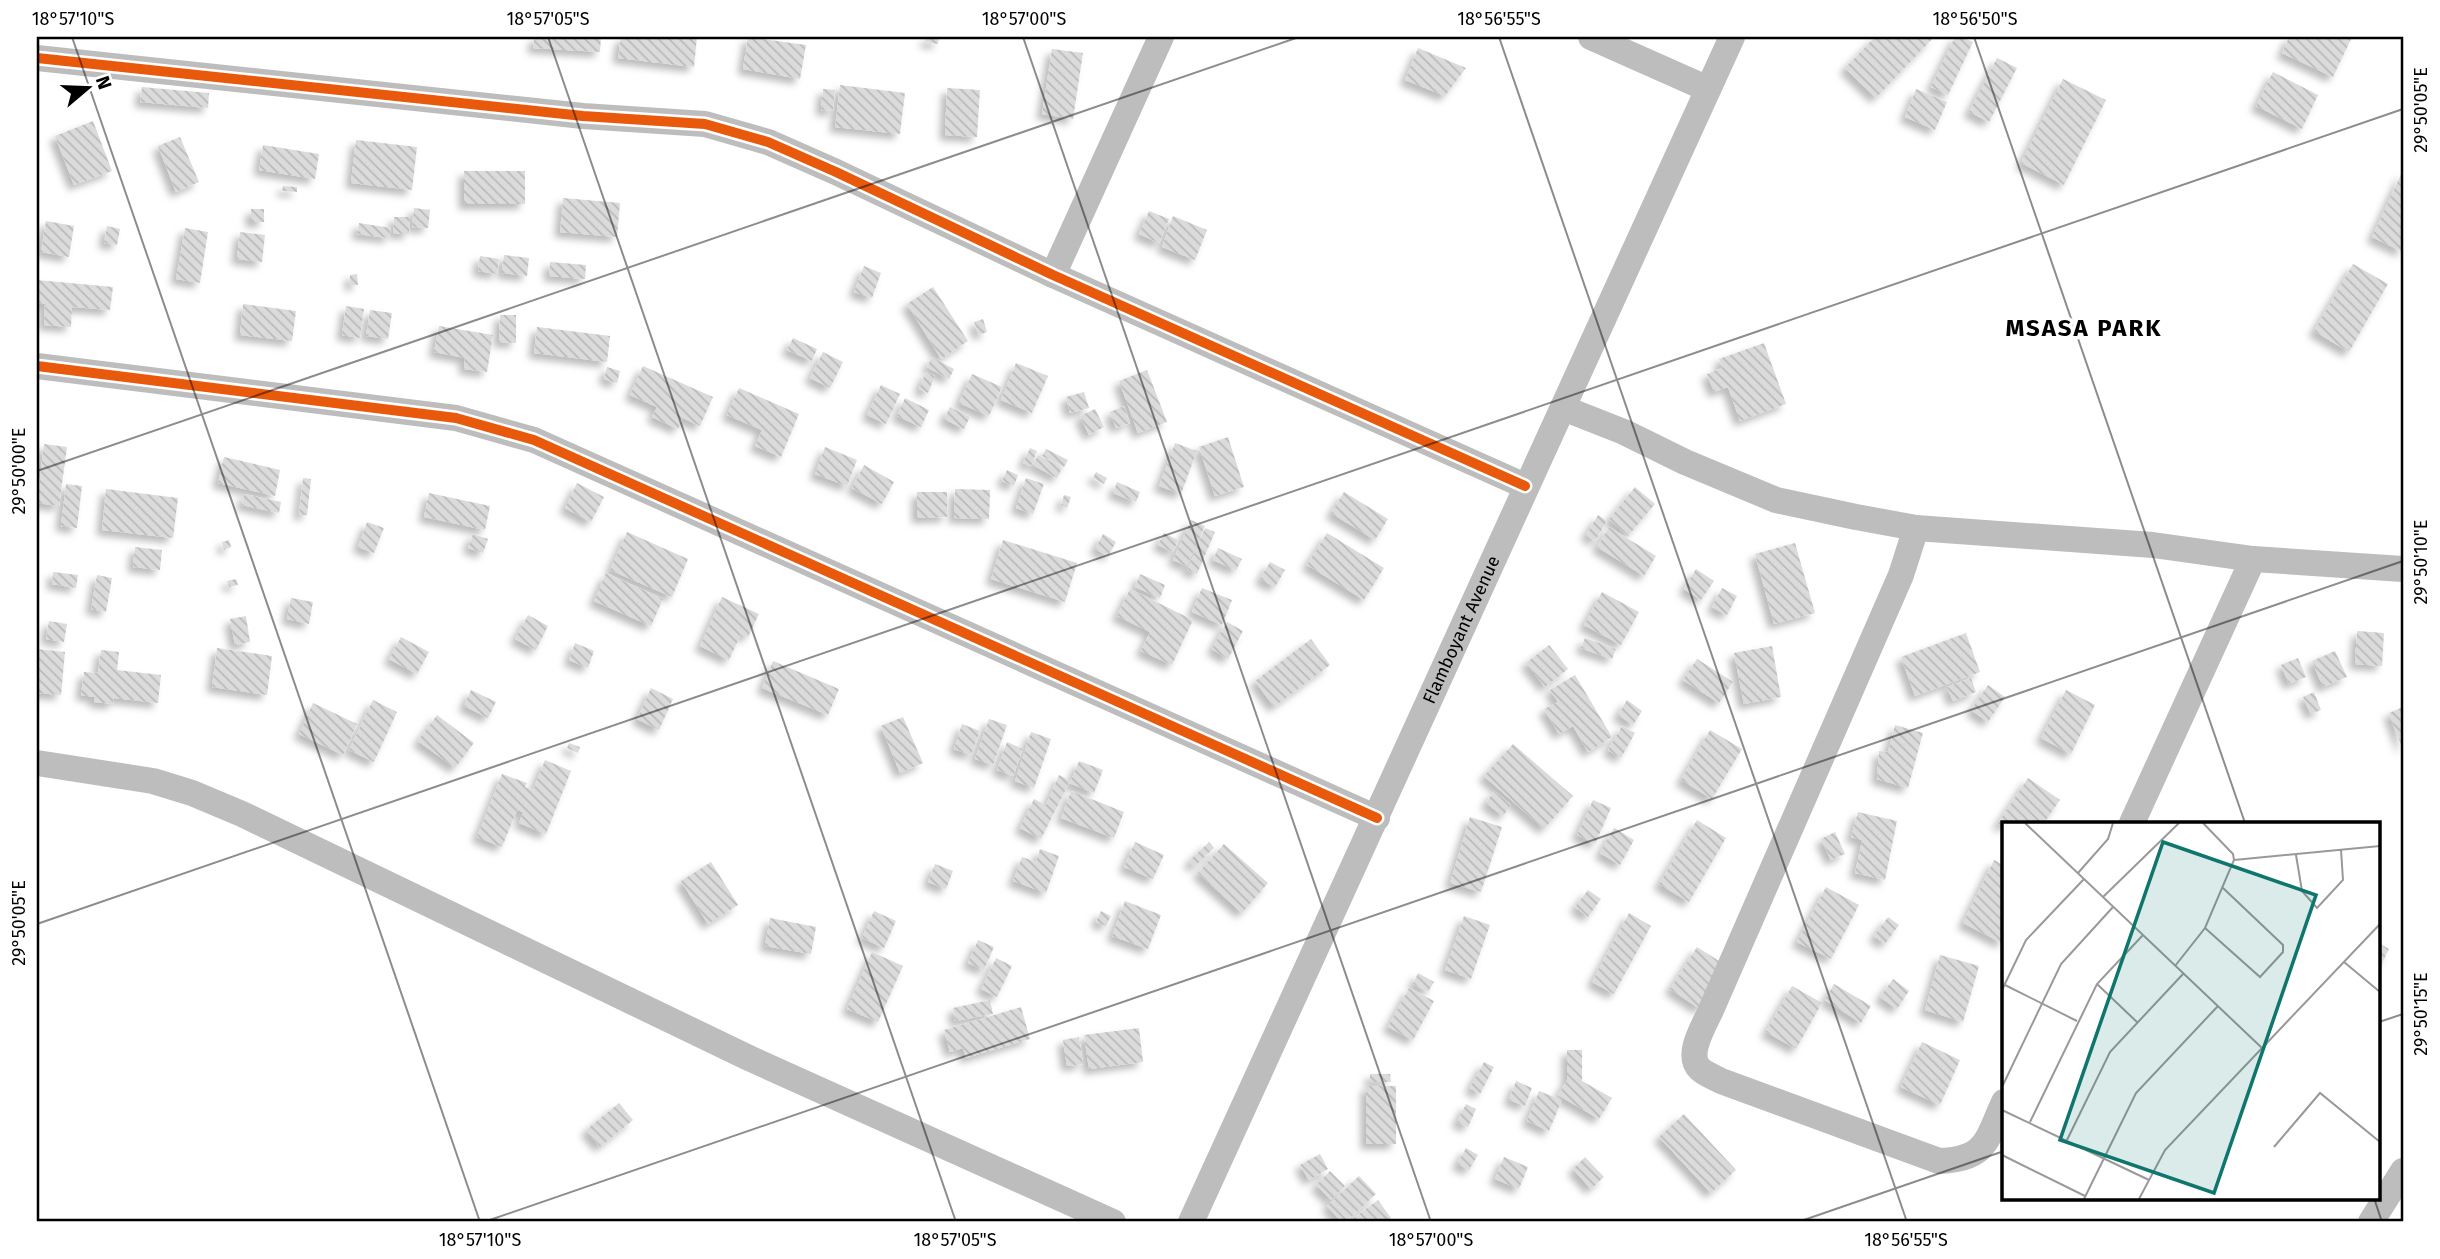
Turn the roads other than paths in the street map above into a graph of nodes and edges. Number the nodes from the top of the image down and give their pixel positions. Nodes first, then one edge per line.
1 (1161, 37) edge
2 (1591, 37) edge
3 (1732, 37) edge
4 (37, 58) edge
5 (1708, 89) junction
6 (1053, 275) junction
7 (37, 366) edge
8 (1563, 408) junction
9 (1525, 486) junction
10 (1916, 528) junction
11 (2253, 559) junction
12 (2403, 569) edge
13 (37, 763) edge
14 (1377, 818) junction
15 (2132, 822) edge
16 (2002, 1106) edge
17 (2403, 1171) edge
18 (1113, 1222) edge
19 (1191, 1222) edge
20 (2371, 1222) edge

1 - 6 street
2 - 5 street
3 - 5 street, Flamboyant Avenue
4 - 6 street
5 - 8 street, Flamboyant Avenue
6 - 9 street
7 - 14 street
8 - 9 street, Flamboyant Avenue
8 - 10 street
9 - 14 street, Flamboyant Avenue
10 - 11 street
10 - 16 street
11 - 12 street
11 - 15 street
13 - 18 street
14 - 19 street, Flamboyant Avenue
17 - 20 street

